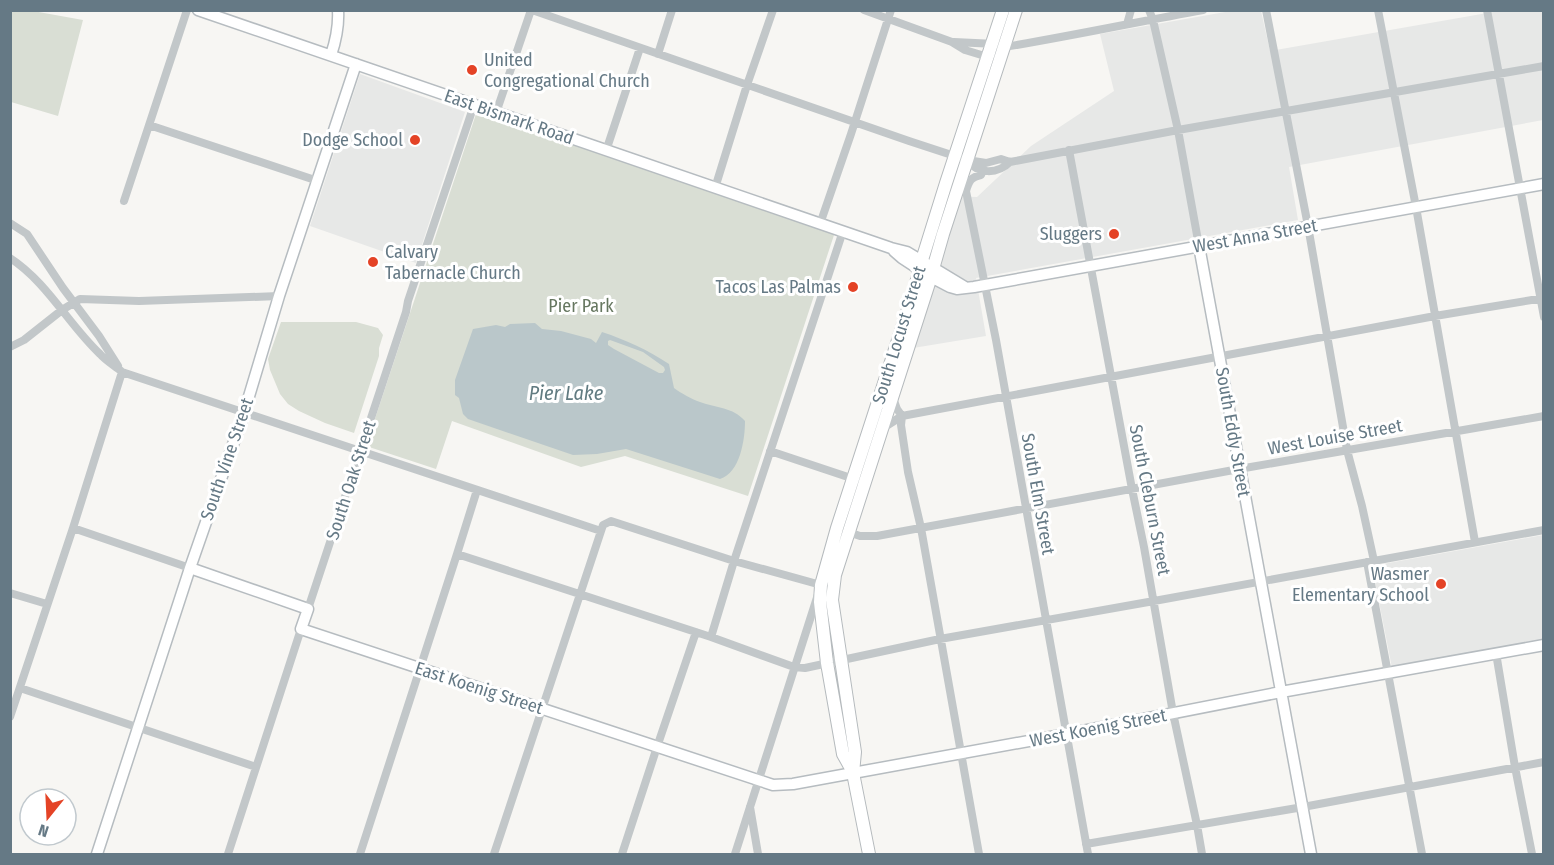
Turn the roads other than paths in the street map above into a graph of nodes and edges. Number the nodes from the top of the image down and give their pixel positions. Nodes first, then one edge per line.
1 (188, 10) edge
2 (198, 10) edge
3 (338, 10) edge
4 (532, 10) edge
5 (563, 10) edge
6 (672, 10) edge
7 (773, 10) edge
8 (864, 10) edge
9 (1003, 10) edge
10 (1016, 10) edge
11 (1131, 10) edge
12 (1149, 10) edge
13 (1203, 10) edge
14 (1266, 10) edge
15 (1378, 10) edge
16 (1487, 10) edge
17 (890, 15) edge
18 (560, 20) junction
19 (1153, 20) junction
20 (1127, 24) junction
21 (952, 42) junction
22 (999, 45) junction
23 (640, 48) junction
24 (658, 54) junction
25 (331, 55) junction
26 (988, 57) junction
27 (356, 64) junction
28 (1544, 66) edge
29 (1498, 74) junction
30 (747, 85) junction
31 (1394, 93) junction
32 (474, 105) junction
33 (1285, 112) junction
34 (496, 113) junction
35 (855, 123) junction
36 (149, 125) junction
37 (1178, 130) junction
38 (1069, 150) junction
39 (606, 151) junction
40 (961, 158) junction
41 (1010, 162) junction
42 (983, 170) junction
43 (318, 180) junction
44 (1544, 184) edge
45 (715, 188) junction
46 (1519, 188) junction
47 (124, 201) dead end
48 (1416, 207) junction
49 (10, 223) edge
50 (820, 224) junction
51 (1308, 226) junction
52 (843, 231) junction
53 (1199, 246) junction
54 (891, 248) joint
55 (10, 258) edge
56 (921, 265) junction
57 (1091, 266) junction
58 (932, 273) junction
59 (986, 286) junction
60 (279, 296) junction
61 (1542, 298) edge
62 (74, 302) junction
63 (62, 310) junction
64 (1435, 316) junction
65 (1544, 317) edge
66 (1327, 336) junction
67 (10, 346) edge
68 (1219, 356) junction
69 (122, 372) junction
70 (1111, 377) junction
71 (893, 397) junction
72 (1006, 397) junction
73 (244, 413) junction
74 (902, 416) junction
75 (1544, 416) edge
76 (883, 428) junction
77 (1456, 431) junction
78 (1347, 450) junction
79 (360, 451) junction
80 (770, 451) junction
81 (1239, 469) junction
82 (859, 480) junction
83 (1132, 489) junction
84 (477, 490) junction
85 (1026, 509) junction
86 (73, 528) junction
87 (921, 528) junction
88 (1544, 530) edge
89 (601, 531) junction
90 (848, 532) junction
91 (1475, 542) junction
92 (458, 554) junction
93 (734, 561) junction
94 (1370, 562) junction
95 (190, 568) junction
96 (1260, 582) junction
97 (821, 585) junction
98 (10, 593) edge
99 (580, 594) junction
100 (1154, 602) junction
101 (47, 604) junction
102 (308, 609) junction
103 (1046, 620) junction
104 (301, 629) junction
105 (696, 632) junction
106 (711, 637) junction
107 (940, 639) junction
108 (1544, 645) edge
109 (1496, 653) junction
110 (841, 659) junction
111 (827, 663) junction
112 (794, 667) junction
113 (421, 668) junction
114 (1388, 673) junction
115 (20, 688) junction
116 (1281, 692) junction
117 (542, 709) junction
118 (1173, 713) junction
119 (10, 717) edge
120 (138, 728) junction
121 (1067, 734) junction
122 (657, 747) junction
123 (960, 754) junction
124 (1544, 762) edge
125 (256, 767) junction
126 (1515, 767) junction
127 (854, 773) junction
128 (757, 781) junction
129 (1409, 788) junction
130 (750, 806) junction
131 (1303, 807) junction
132 (1197, 825) junction
133 (1086, 844) junction
134 (978, 853) edge
135 (97, 855) edge
136 (228, 855) edge
137 (360, 855) edge
138 (494, 855) edge
139 (622, 855) edge
140 (735, 855) edge
141 (758, 855) edge
142 (869, 855) edge
143 (1088, 855) edge
144 (1202, 855) edge
145 (1311, 855) edge
146 (1422, 855) edge
147 (1532, 855) edge

1 - 36 street
2 - 25 street, East Bismark Road
3 - 25 street
4 - 18 street
4 - 34 street
5 - 18 street
6 - 24 street
7 - 30 street
8 - 17 street
9 - 22 main road, South Locust Street
10 - 22 main road, South Locust Street
11 - 20 street
12 - 19 street, South Eddy Street
13 - 19 street
14 - 33 street
15 - 31 street
16 - 29 street
17 - 21 street
17 - 35 street
18 - 23 street
19 - 20 street
19 - 37 street, South Eddy Street
20 - 22 street
21 - 22 street
21 - 26 street
22 - 26 main road, South Locust Street
22 - 40 main road, South Locust Street
23 - 24 street
23 - 39 street
24 - 30 street
25 - 27 street, East Bismark Road
26 - 40 main road, South Locust Street
27 - 32 street, East Bismark Road
27 - 43 street, South Vine Street
28 - 29 street
29 - 31 street
29 - 46 street
30 - 35 street
30 - 45 street
31 - 33 street
31 - 48 street
32 - 34 street, East Bismark Road
32 - 79 street, South Oak Street
33 - 37 street
33 - 51 street
34 - 39 street, East Bismark Road
35 - 40 street
35 - 50 street
36 - 43 street
36 - 47 street
37 - 38 street
37 - 53 street, South Eddy Street
38 - 41 street
38 - 57 street, South Cleburn Street
39 - 45 street, East Bismark Road
40 - 41 street
40 - 42 street
40 - 56 main road, South Locust Street
40 - 58 main road, South Locust Street
41 - 42 street
42 - 59 street, South Elm Street
43 - 60 street, South Vine Street
44 - 46 street, West Anna Street
45 - 50 street, East Bismark Road
46 - 48 street, West Anna Street
46 - 61 street
48 - 51 street, West Anna Street
48 - 64 street
49 - 62 street
50 - 52 street, East Bismark Road
51 - 53 street, West Anna Street
51 - 66 street
52 - 54 street, East Bismark Road
52 - 80 street
53 - 57 street, West Anna Street
53 - 68 street, South Eddy Street
54 - 56 street, West Anna Street
55 - 63 street
56 - 58 street, West Anna Street
56 - 82 main road, South Locust Street
57 - 59 street, West Anna Street
57 - 70 street, South Cleburn Street
58 - 59 street, West Anna Street
58 - 71 main road, South Locust Street
59 - 72 street, South Elm Street
60 - 62 street
60 - 73 street, South Vine Street
61 - 64 street
61 - 65 street
62 - 63 street
62 - 69 street
63 - 67 street
63 - 69 street
64 - 66 street
64 - 77 street
66 - 68 street
66 - 78 street
68 - 70 street
68 - 81 street, South Eddy Street
69 - 73 street
69 - 86 street
70 - 72 street
70 - 83 street, South Cleburn Street
71 - 74 street
71 - 76 main road, South Locust Street
72 - 74 street
72 - 85 street, South Elm Street
73 - 79 street
73 - 95 street, South Vine Street
74 - 76 street
74 - 87 street
75 - 77 street, West Louise Street
76 - 82 main road, South Locust Street
77 - 78 street, West Louise Street
77 - 91 street
78 - 81 street, West Louise Street
78 - 94 street
79 - 84 street
79 - 102 street, South Oak Street
80 - 82 street
80 - 93 street
81 - 83 street, West Louise Street
81 - 96 street, South Eddy Street
82 - 90 main road, South Locust Street
82 - 97 main road, South Locust Street
83 - 85 street, West Louise Street
83 - 100 street, South Cleburn Street
84 - 89 street
84 - 92 street
85 - 87 street, West Louise Street
85 - 103 street, South Elm Street
86 - 95 street
86 - 101 street
87 - 90 street, West Louise Street
87 - 107 street
88 - 91 street
89 - 93 street
89 - 99 street
90 - 110 main road, South Locust Street
91 - 94 street
92 - 99 street
92 - 113 street
93 - 97 street
93 - 106 street
94 - 96 street
94 - 114 street
95 - 102 street
95 - 120 street, South Vine Street
96 - 100 street
96 - 116 street, South Eddy Street
97 - 111 main road, South Locust Street
97 - 112 street
98 - 101 street
99 - 105 street
99 - 117 street
100 - 103 street
100 - 118 street, South Cleburn Street
101 - 115 street
102 - 104 street, South Oak Street
103 - 107 street
103 - 121 street, South Elm Street
104 - 113 street, East Koenig Street
104 - 125 street, South Oak Street
105 - 106 street
105 - 122 street
106 - 112 street
107 - 110 street
107 - 123 street
108 - 109 street, West Koenig Street
109 - 114 street, West Koenig Street
109 - 126 street
110 - 111 street
110 - 127 main road, South Locust Street
111 - 112 street
111 - 127 main road, South Locust Street
112 - 128 street
113 - 117 street, East Koenig Street
113 - 137 street
114 - 116 street, West Koenig Street
114 - 129 street
115 - 119 street
115 - 120 street
116 - 118 street, West Koenig Street
116 - 131 street, South Eddy Street
117 - 122 street, East Koenig Street
117 - 138 street
118 - 121 street, West Koenig Street
118 - 132 street, South Cleburn Street
120 - 125 street
120 - 135 street, South Vine Street
121 - 123 street, West Koenig Street
121 - 133 street, South Elm Street
122 - 128 street, West Koenig Street
122 - 139 street
123 - 127 street, West Koenig Street
123 - 134 street
124 - 126 street
125 - 136 street, South Oak Street
126 - 129 street
126 - 147 street
127 - 128 street, West Koenig Street
127 - 142 main road
128 - 130 street
129 - 131 street
129 - 146 street
130 - 140 street
130 - 141 street
131 - 132 street
131 - 145 street, South Eddy Street
132 - 133 street
132 - 144 street, South Cleburn Street
133 - 143 street

